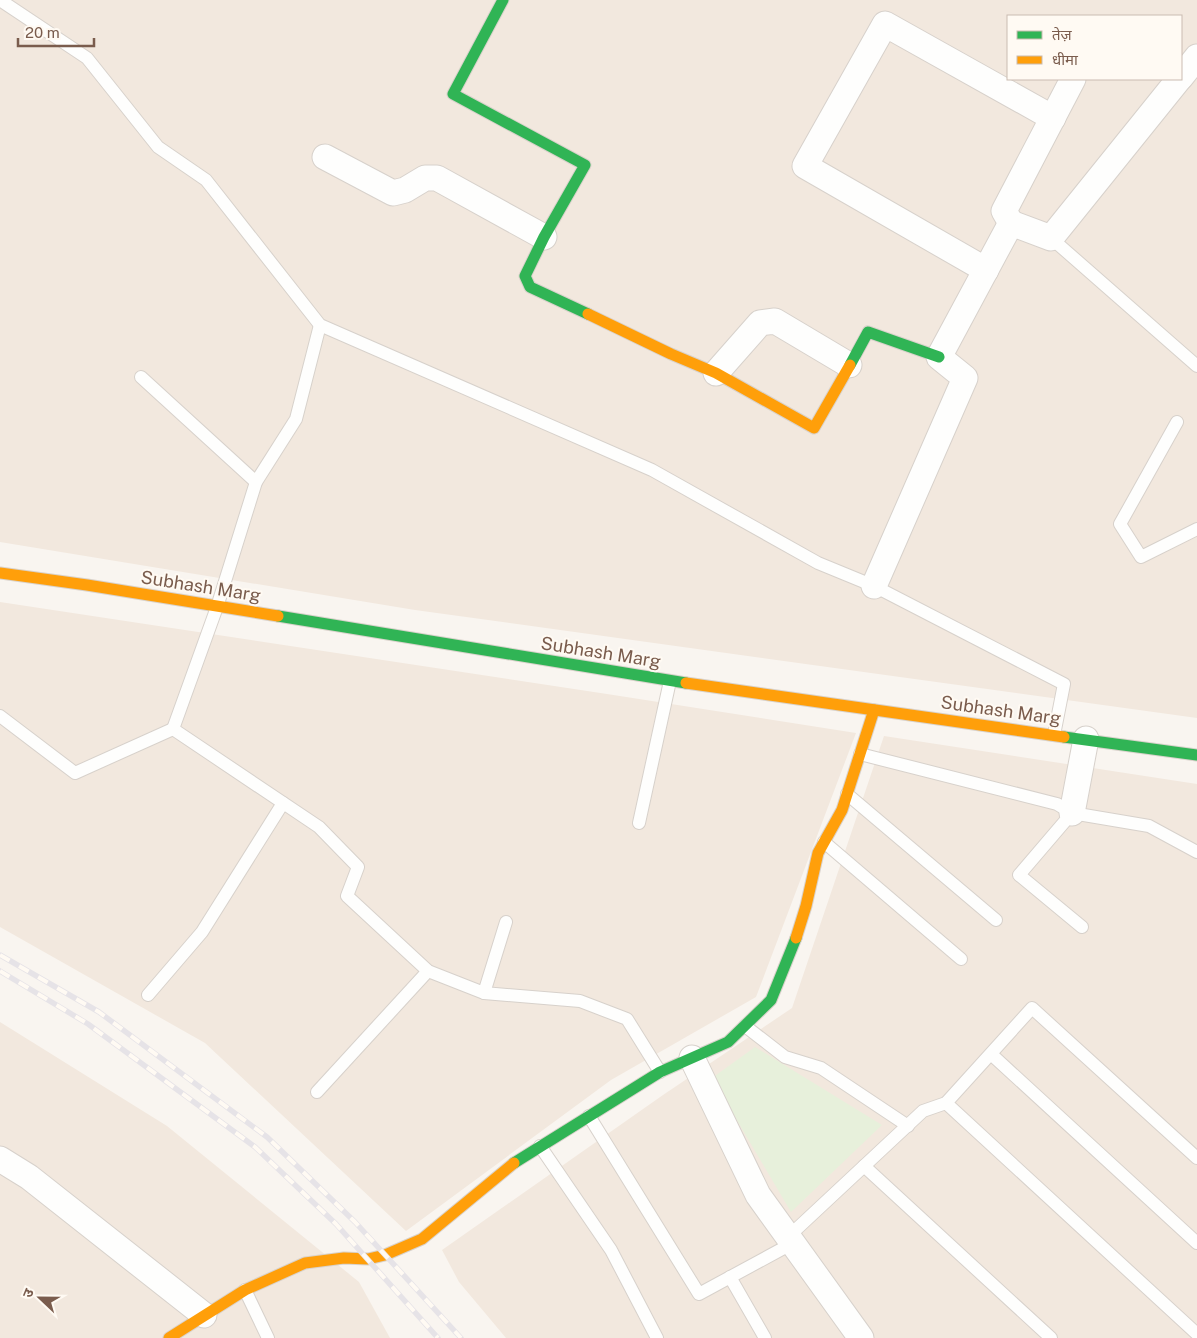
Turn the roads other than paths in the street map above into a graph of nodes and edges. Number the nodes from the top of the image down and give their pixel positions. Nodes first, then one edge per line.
1 (503, 0) edge
2 (8, 2) edge
3 (1197, 57) edge
4 (1182, 76) edge
5 (1072, 80) edge
6 (1178, 80) edge
7 (1053, 118) junction
8 (324, 157) dead end
9 (1011, 223) junction
10 (544, 237) junction
11 (1051, 238) junction
12 (986, 270) junction
13 (320, 325) junction
14 (939, 358) junction
15 (849, 365) junction
16 (1197, 366) edge
17 (716, 373) junction
18 (141, 378) dead end
19 (1177, 422) dead end
20 (256, 482) junction
21 (1197, 529) edge
22 (0, 573) edge
23 (874, 586) junction
24 (217, 607) junction
25 (670, 681) junction
26 (874, 710) junction
27 (0, 716) edge
28 (173, 729) junction
29 (1054, 735) junction
30 (1086, 739) junction
31 (860, 754) junction
32 (1197, 755) edge
33 (847, 794) junction
34 (283, 803) junction
35 (1072, 813) junction
36 (639, 823) dead end
37 (824, 842) junction
38 (1197, 852) edge
39 (996, 920) dead end
40 (506, 922) dead end
41 (1082, 927) dead end
42 (961, 959) dead end
43 (428, 971) junction
44 (484, 993) junction
45 (148, 995) dead end
46 (745, 1026) junction
47 (991, 1054) junction
48 (692, 1058) junction
49 (660, 1072) junction
50 (317, 1092) dead end
51 (946, 1102) junction
52 (589, 1116) junction
53 (908, 1126) junction
54 (540, 1146) junction
55 (1197, 1158) edge
56 (0, 1159) edge
57 (864, 1166) junction
58 (790, 1240) junction
59 (1197, 1243) edge
60 (730, 1277) junction
61 (245, 1290) junction
62 (204, 1315) junction
63 (1197, 1334) edge
64 (169, 1338) edge
65 (268, 1338) edge
66 (657, 1338) edge
67 (765, 1338) edge
68 (861, 1338) edge
69 (1051, 1338) edge

1 - 10 street
2 - 13 lane
3 - 4 street
5 - 7 street
6 - 11 street
7 - 9 street
7 - 12 street
8 - 10 street
9 - 11 street
9 - 12 street
10 - 17 street
11 - 16 lane
12 - 14 street
13 - 20 lane
13 - 23 lane
14 - 15 street
14 - 23 street
15 - 17 street
15 - 17 street
18 - 20 lane
19 - 21 lane
20 - 24 lane
22 - 24 street, Subhash Marg
23 - 29 lane
24 - 25 street, Subhash Marg
24 - 28 lane
25 - 26 street, Subhash Marg
25 - 36 lane
26 - 29 street, Subhash Marg
26 - 31 street
27 - 28 lane
28 - 34 lane
29 - 30 street, Subhash Marg
30 - 32 street, Subhash Marg
30 - 35 street
31 - 33 street
31 - 35 lane
33 - 37 street
33 - 39 lane
34 - 43 lane
34 - 45 lane
35 - 38 lane
35 - 41 lane
37 - 42 lane
37 - 46 street
40 - 44 lane
43 - 44 lane
43 - 50 lane
44 - 49 lane
46 - 48 street
46 - 53 lane
47 - 51 lane
47 - 55 lane
47 - 59 lane
48 - 49 street
48 - 58 street
49 - 52 street
51 - 53 lane
51 - 63 lane
52 - 54 street
52 - 60 lane
53 - 57 lane
54 - 61 street
54 - 66 lane
56 - 62 street
57 - 58 lane
57 - 69 lane
58 - 60 lane
58 - 68 street
60 - 67 lane
61 - 62 street
61 - 65 lane
62 - 64 street

